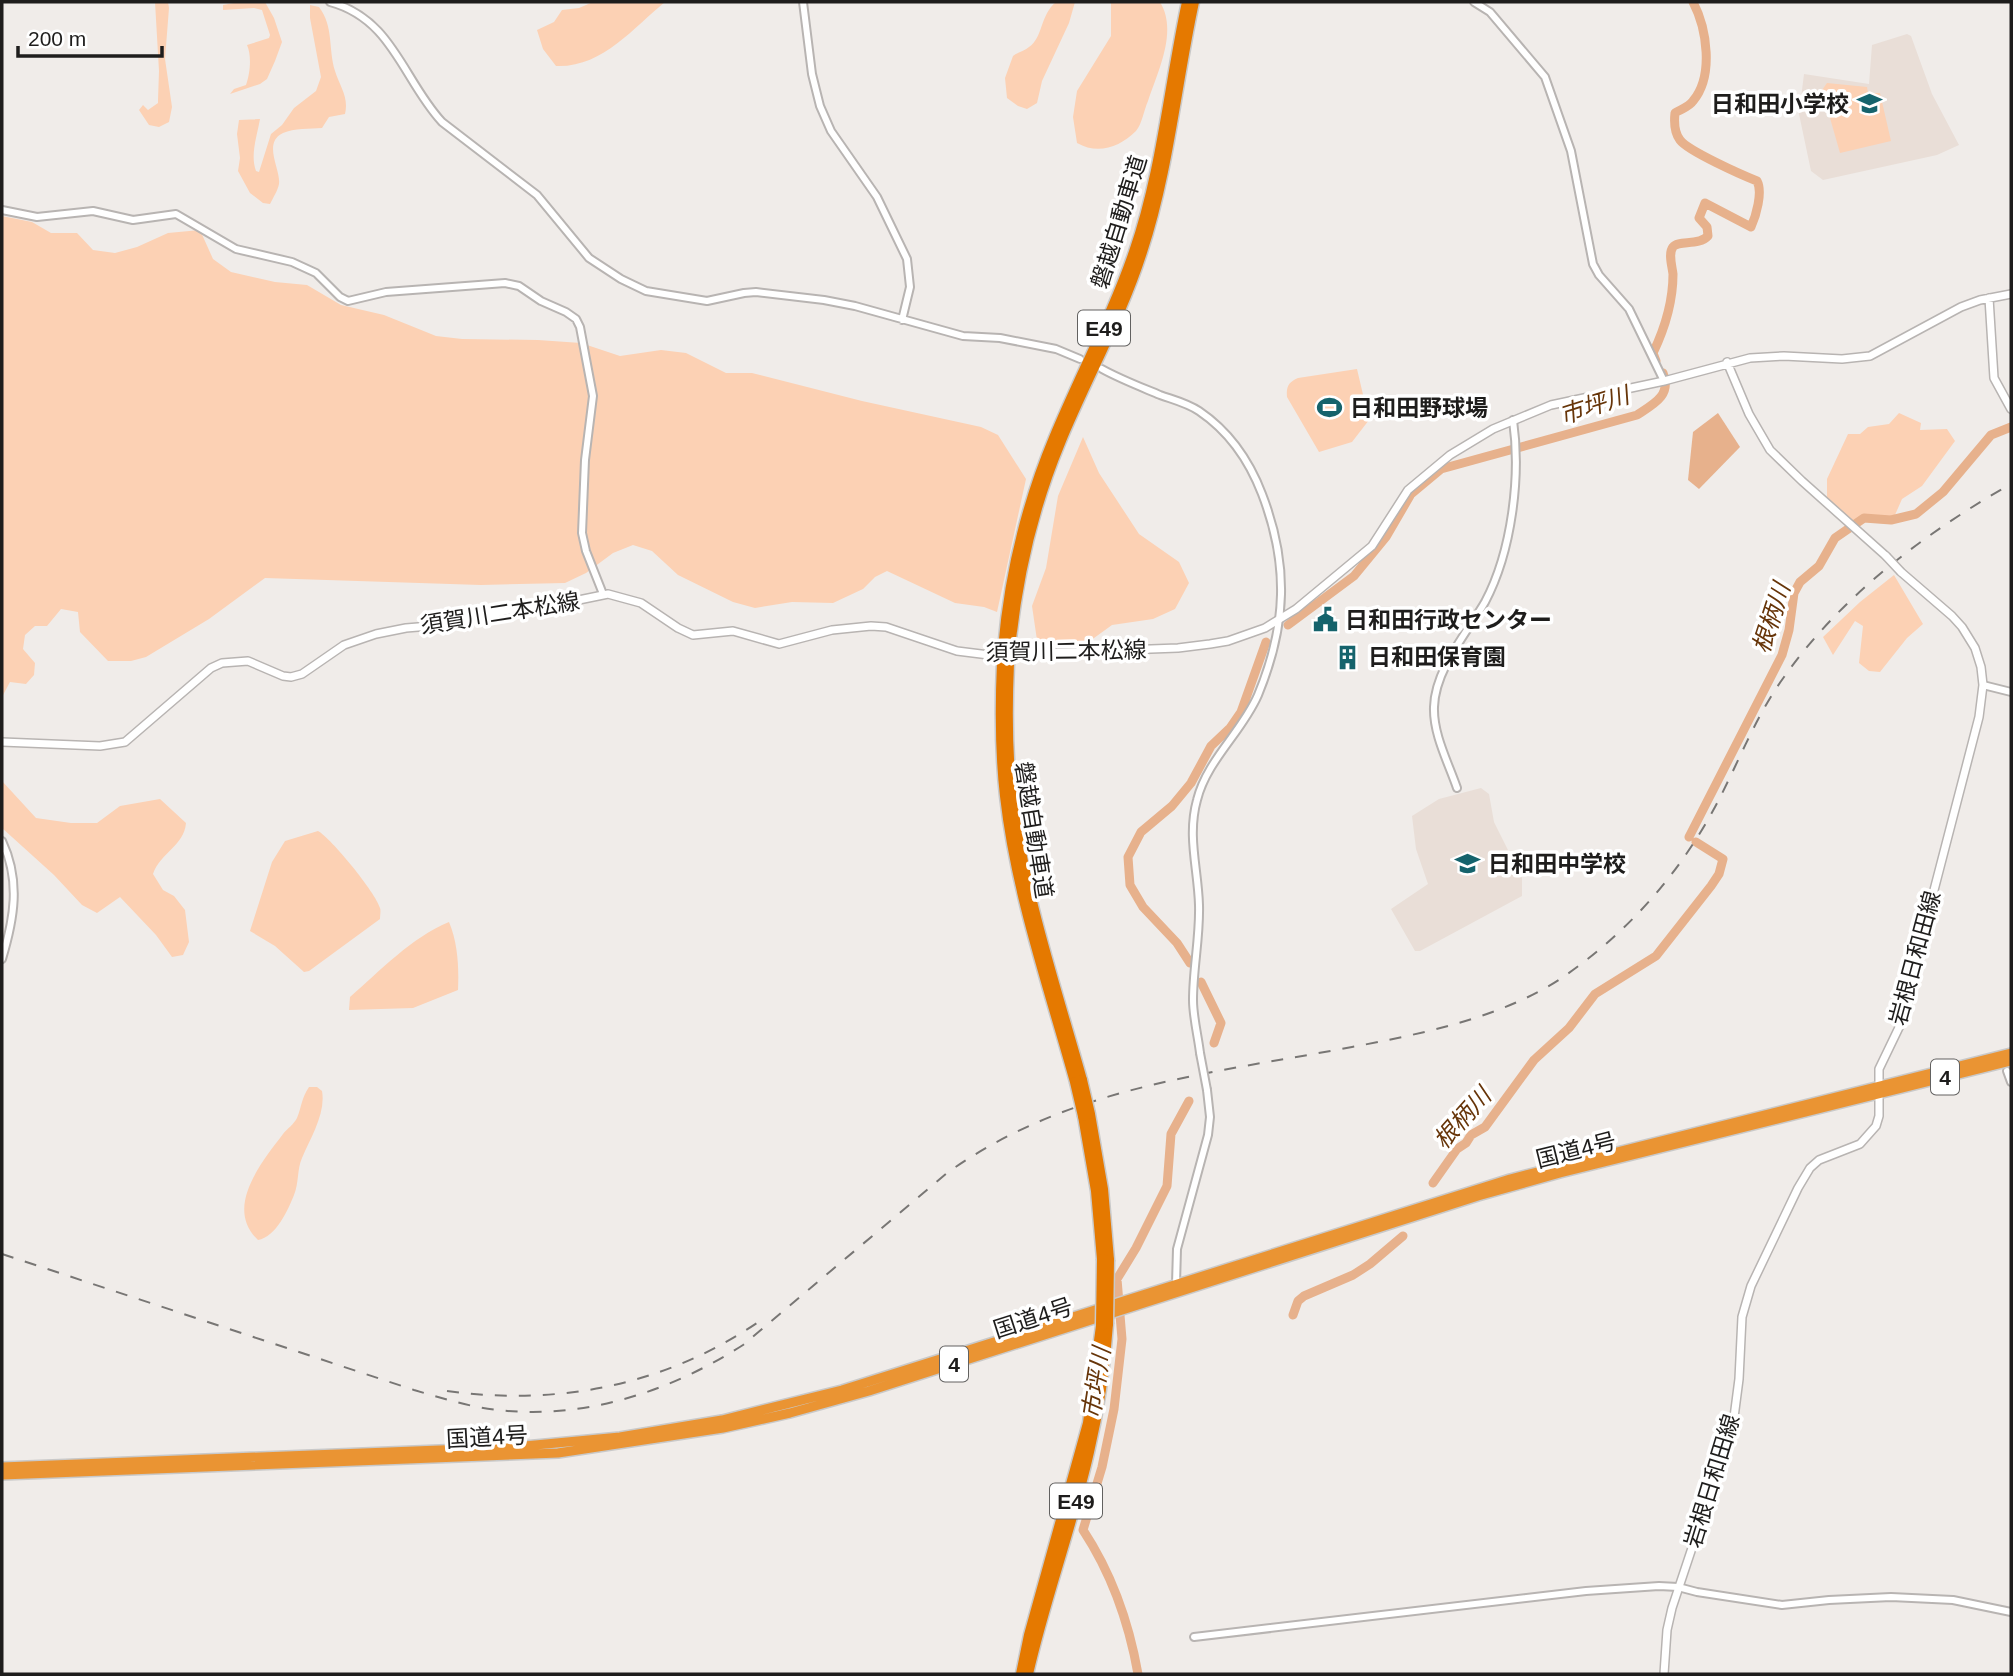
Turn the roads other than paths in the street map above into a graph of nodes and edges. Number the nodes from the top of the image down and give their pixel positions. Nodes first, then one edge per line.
1 (330, 2) edge
2 (803, 2) edge
3 (1187, 2) edge
4 (1194, 2) edge
5 (1474, 2) edge
6 (2, 210) edge
7 (2011, 294) edge
8 (1989, 298) junction
9 (902, 320) junction
10 (1080, 359) dead end
11 (1727, 362) junction
12 (1102, 369) dead end
13 (1664, 381) junction
14 (2011, 409) edge
15 (1513, 420) junction
16 (603, 594) junction
17 (1278, 621) junction
18 (1006, 649) junction
19 (1983, 685) junction
20 (2011, 692) edge
21 (2, 742) edge
22 (1457, 788) dead end
23 (2, 841) edge
24 (2, 959) edge
25 (2011, 1053) edge
26 (2011, 1061) edge
27 (2007, 1071) dead end
28 (2011, 1082) edge
29 (1879, 1090) junction
30 (1176, 1284) junction
31 (1104, 1325) junction
32 (2, 1466) edge
33 (2, 1475) edge
34 (1678, 1587) junction
35 (2011, 1612) edge
36 (1194, 1637) dead end
37 (1021, 1674) edge
38 (1027, 1674) edge
39 (1664, 1674) edge

1 - 9 street
2 - 9 street
3 - 18 highway, 磐越自動車道 / E49
4 - 18 highway, 磐越自動車道 / E49
5 - 13 street
6 - 16 street
7 - 8 main road, 須賀川二本松線
8 - 11 main road, 須賀川二本松線
8 - 14 main road
9 - 10 street
11 - 13 main road, 須賀川二本松線
11 - 19 main road, 岩根日和田線, bridge
12 - 17 street
13 - 15 main road, 須賀川二本松線
15 - 17 main road, 須賀川二本松線
15 - 22 street
16 - 17 main road, 須賀川二本松線
16 - 21 main road, 須賀川二本松線
17 - 30 street, bridge
18 - 31 highway, 磐越自動車道 / E49, bridge
19 - 20 street
19 - 29 main road, 岩根日和田線
23 - 24 street
25 - 29 highway, 国道4号 / 4
26 - 29 highway, 国道4号 / 4
27 - 28 street
29 - 30 highway, 国道4号 / 4
29 - 33 highway, 国道4号 / 4
29 - 34 main road, 岩根日和田線
30 - 32 highway, 国道4号 / 4
31 - 37 highway, 磐越自動車道 / E49
31 - 38 highway, 磐越自動車道 / E49
34 - 35 street
34 - 36 street
34 - 39 main road, 岩根日和田線

